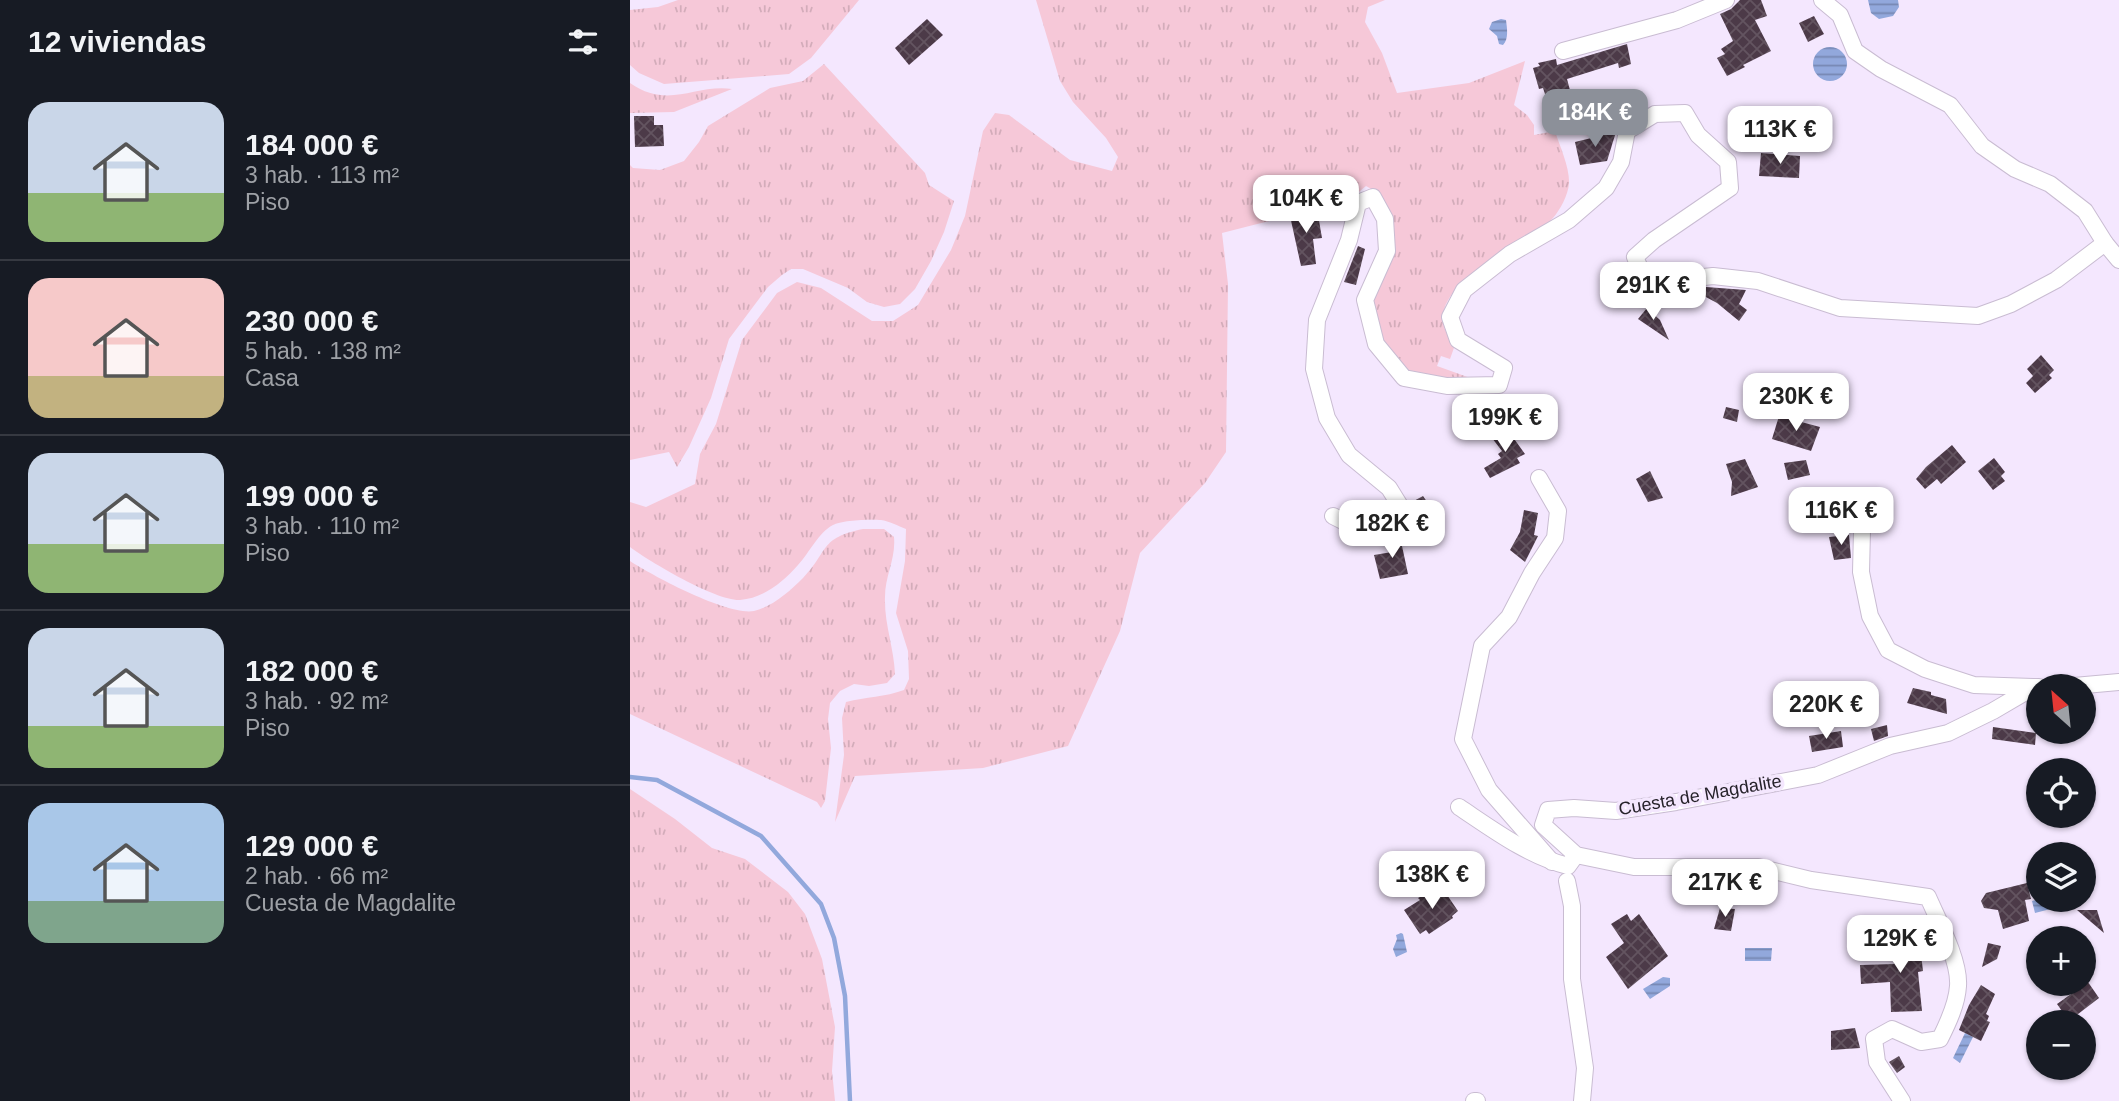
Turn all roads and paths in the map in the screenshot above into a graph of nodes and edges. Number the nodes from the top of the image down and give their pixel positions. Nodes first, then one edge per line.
1 (1727, 0) edge
2 (1822, 0) edge
3 (1563, 51) dead end
4 (2105, 243) junction
5 (2119, 260) edge
6 (1539, 478) dead end
7 (1334, 516) dead end
8 (1862, 530) dead end
9 (2119, 682) edge
10 (2096, 684) edge
11 (2026, 687) edge
12 (2026, 693) edge
13 (1459, 807) dead end
14 (1576, 855) junction
15 (1552, 862) junction
16 (1567, 881) dead end
17 (1582, 1101) edge
18 (1902, 1101) edge

1 - 3 street
2 - 4 street
4 - 5 street
4 - 7 street
6 - 15 street
8 - 11 street
9 - 10 street
12 - 14 street, Cuesta de Magdalite
13 - 15 street
14 - 15 street
14 - 18 street
16 - 17 street

